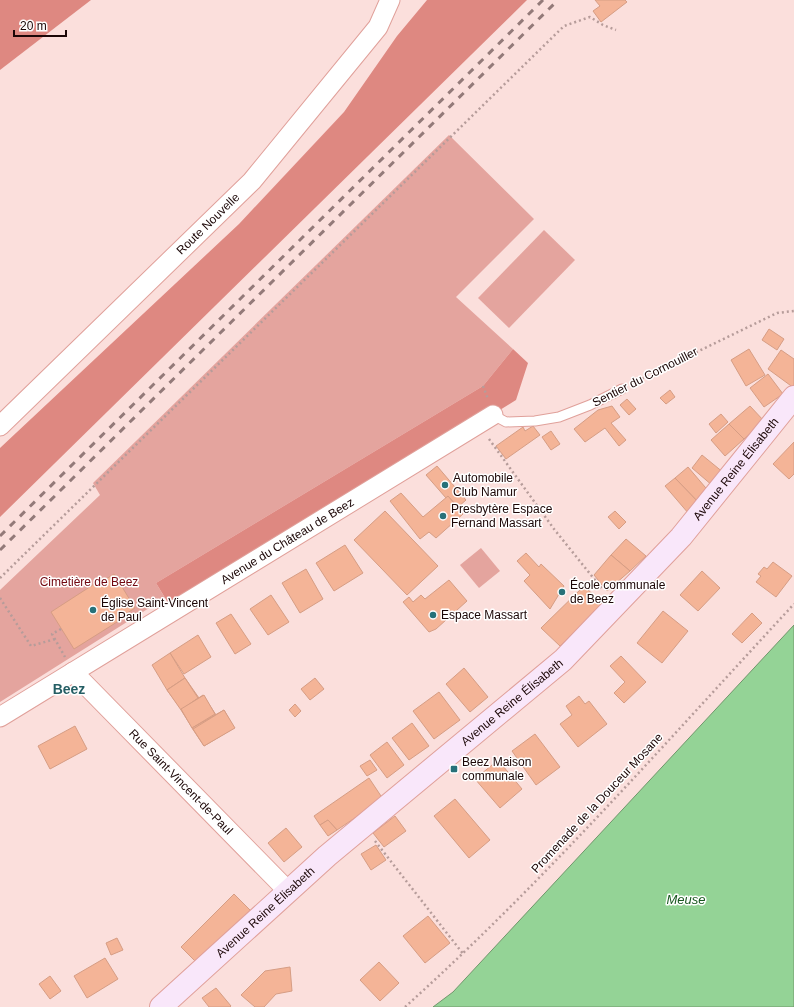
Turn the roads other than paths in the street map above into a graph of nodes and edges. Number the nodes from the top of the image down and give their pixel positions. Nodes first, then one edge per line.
1 (390, 0) edge
2 (622, 389) road end
3 (794, 397) edge
4 (485, 420) joint
5 (0, 426) edge
6 (73, 672) junction
7 (0, 717) edge
8 (288, 891) junction
9 (161, 1007) edge

1 - 5 street, Route Nouvelle
2 - 4 lane, Sentier du Cornouiller
3 - 8 main road, Avenue Reine Élisabeth
4 - 6 street, Avenue du Château de Beez
6 - 7 street, Avenue du Château de Beez
6 - 8 street, Rue Saint-Vincent-de-Paul
8 - 9 main road, Avenue Reine Élisabeth

